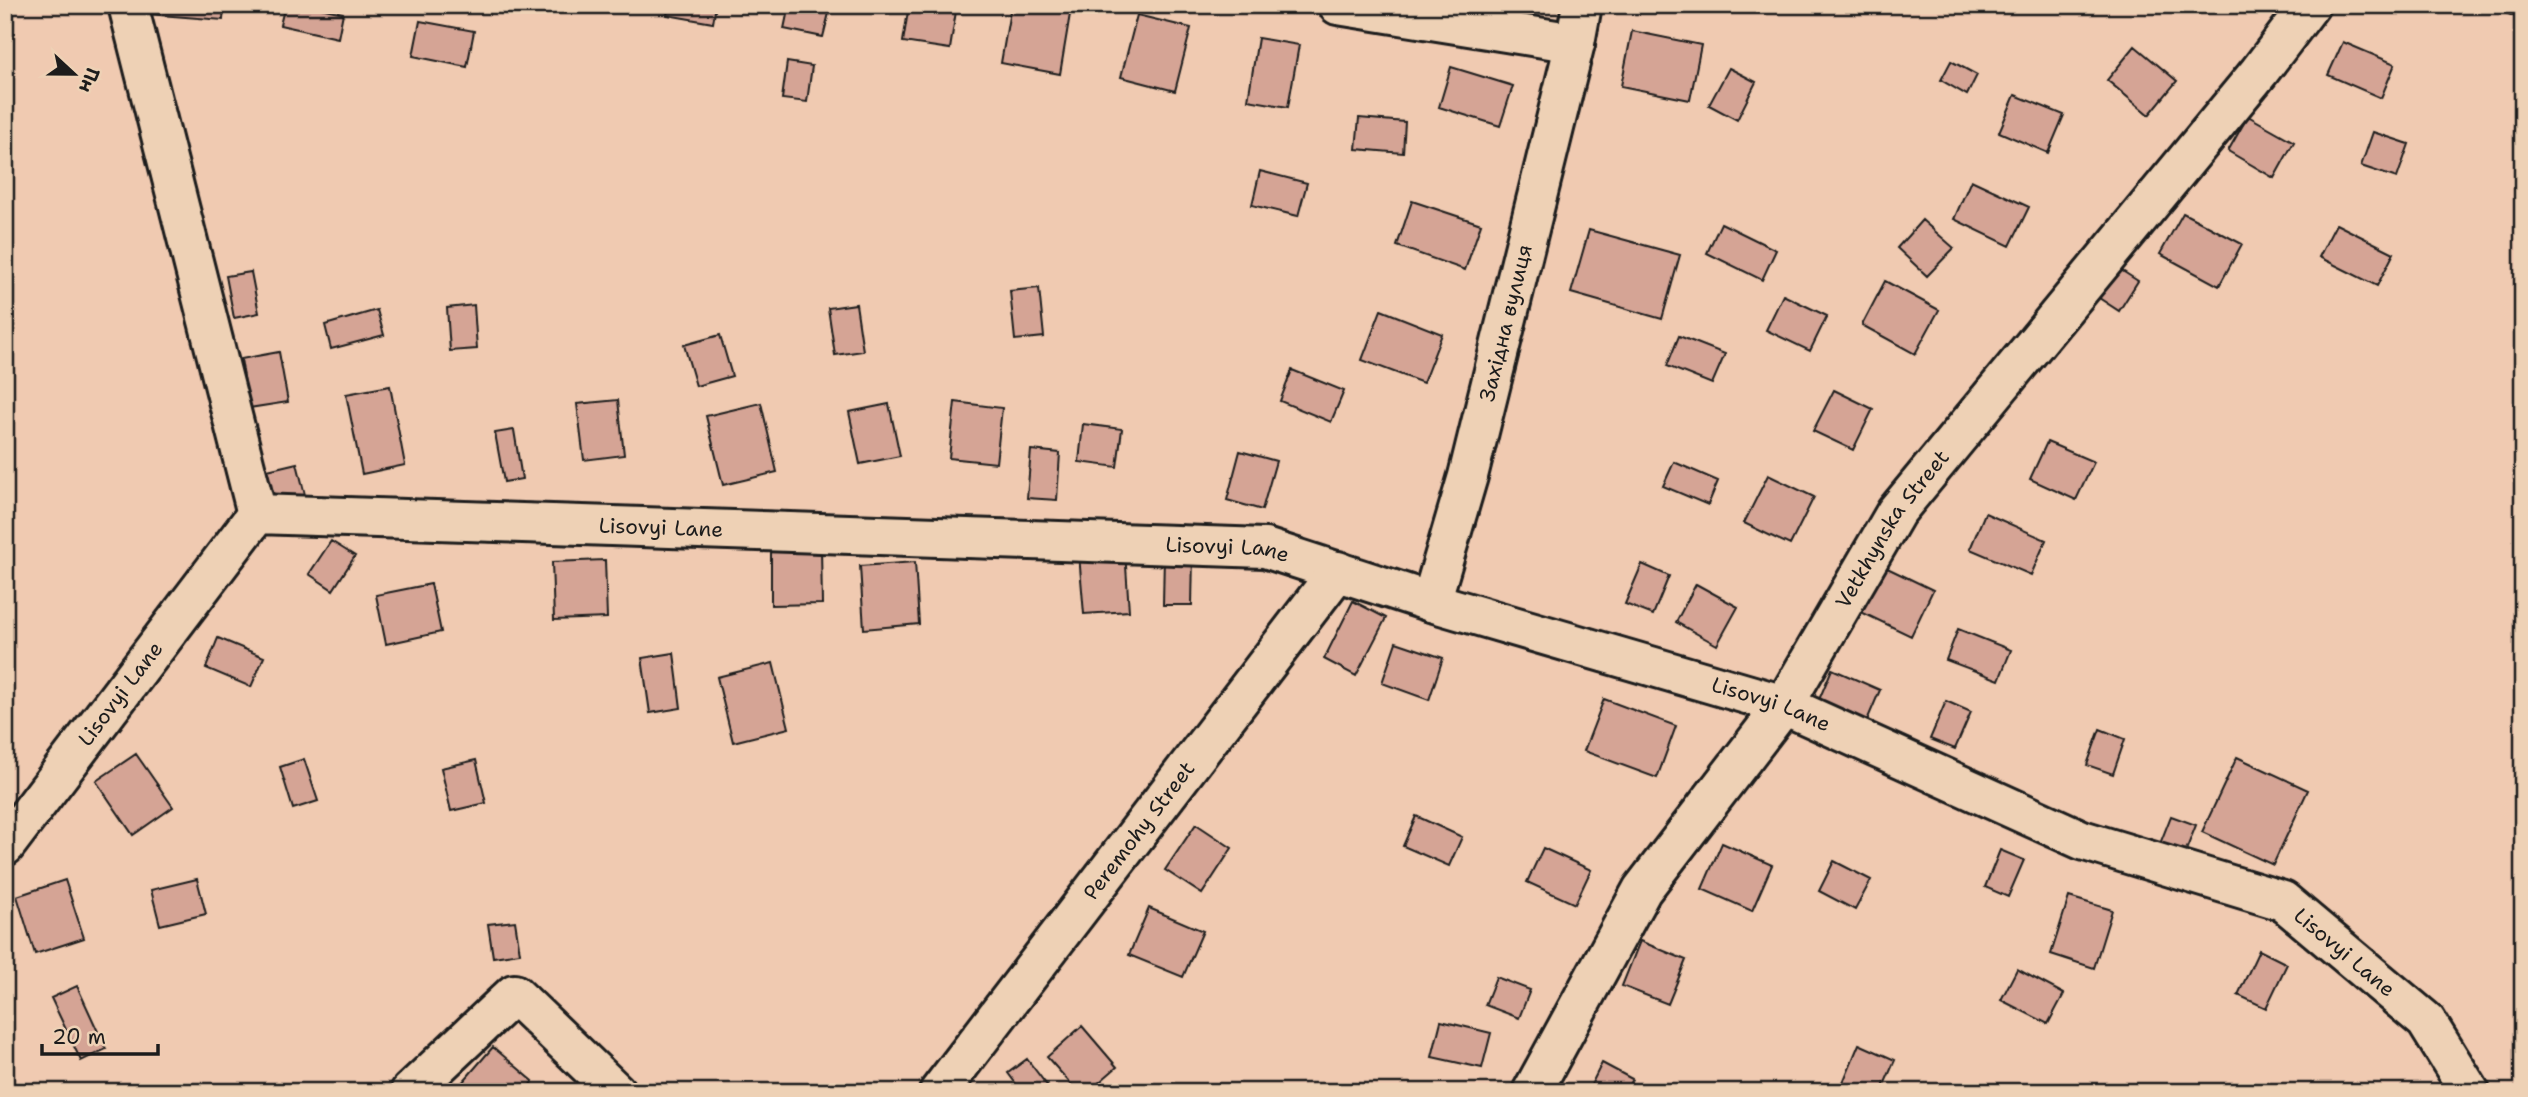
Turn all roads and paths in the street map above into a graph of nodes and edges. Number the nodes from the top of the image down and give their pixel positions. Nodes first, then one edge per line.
1 (128, 5) edge
2 (1338, 5) edge
3 (1582, 5) edge
4 (2310, 5) edge
5 (1575, 43) junction
6 (257, 514) junction
7 (1338, 571) junction
8 (1431, 601) junction
9 (1784, 705) junction
10 (5, 846) edge
11 (410, 1092) edge
12 (616, 1092) edge
13 (939, 1092) edge
14 (1532, 1092) edge
15 (2470, 1092) edge

1 - 6 street
2 - 5 street
3 - 5 street, Західна вулиця
4 - 9 street, Vetkhynska Street
5 - 8 street, Західна вулиця
6 - 7 street, Lisovyi Lane
6 - 10 street, Lisovyi Lane
7 - 8 street, Lisovyi Lane
7 - 13 street, Peremohy Street
8 - 9 street, Lisovyi Lane
9 - 14 street, Vetkhynska Street
9 - 15 street, Lisovyi Lane
11 - 12 street

